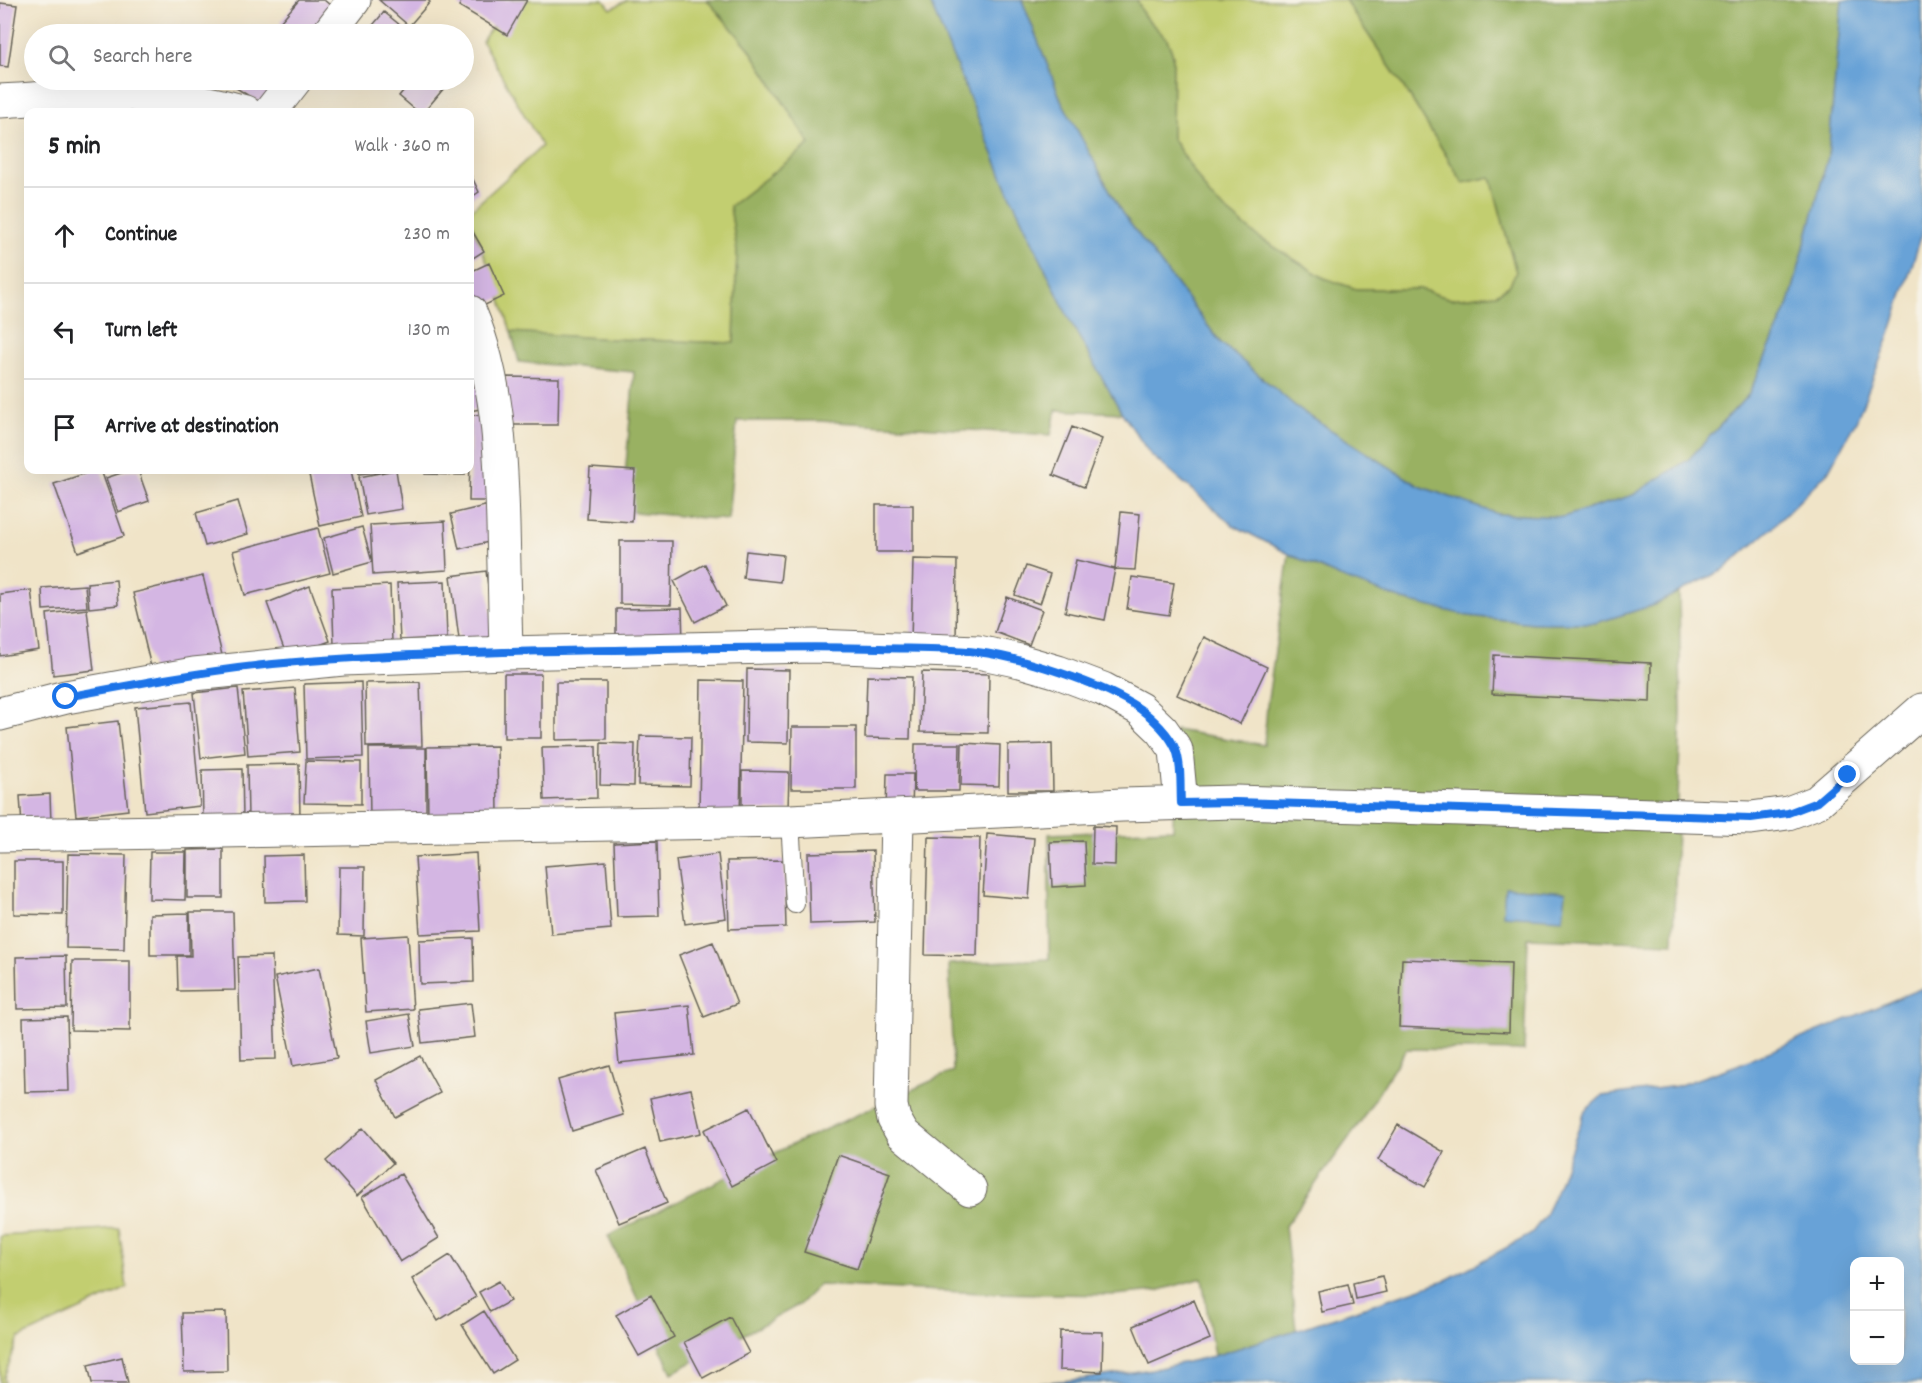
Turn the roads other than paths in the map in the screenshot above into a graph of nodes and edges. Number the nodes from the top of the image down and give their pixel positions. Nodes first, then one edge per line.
1 (354, 0) edge
2 (336, 24) edge
3 (286, 90) edge
4 (0, 101) edge
5 (230, 108) edge
6 (273, 108) edge
7 (474, 325) edge
8 (506, 653) junction
9 (1922, 710) edge
10 (0, 714) edge
11 (1181, 803) junction
12 (897, 817) junction
13 (790, 821) junction
14 (0, 835) edge
15 (795, 904) dead end
16 (970, 1189) dead end

1 - 2 street
3 - 6 street
4 - 5 street
7 - 8 street
8 - 10 street
8 - 11 street
9 - 11 street
11 - 12 street
12 - 13 street
12 - 16 street
13 - 14 street
13 - 15 lane

